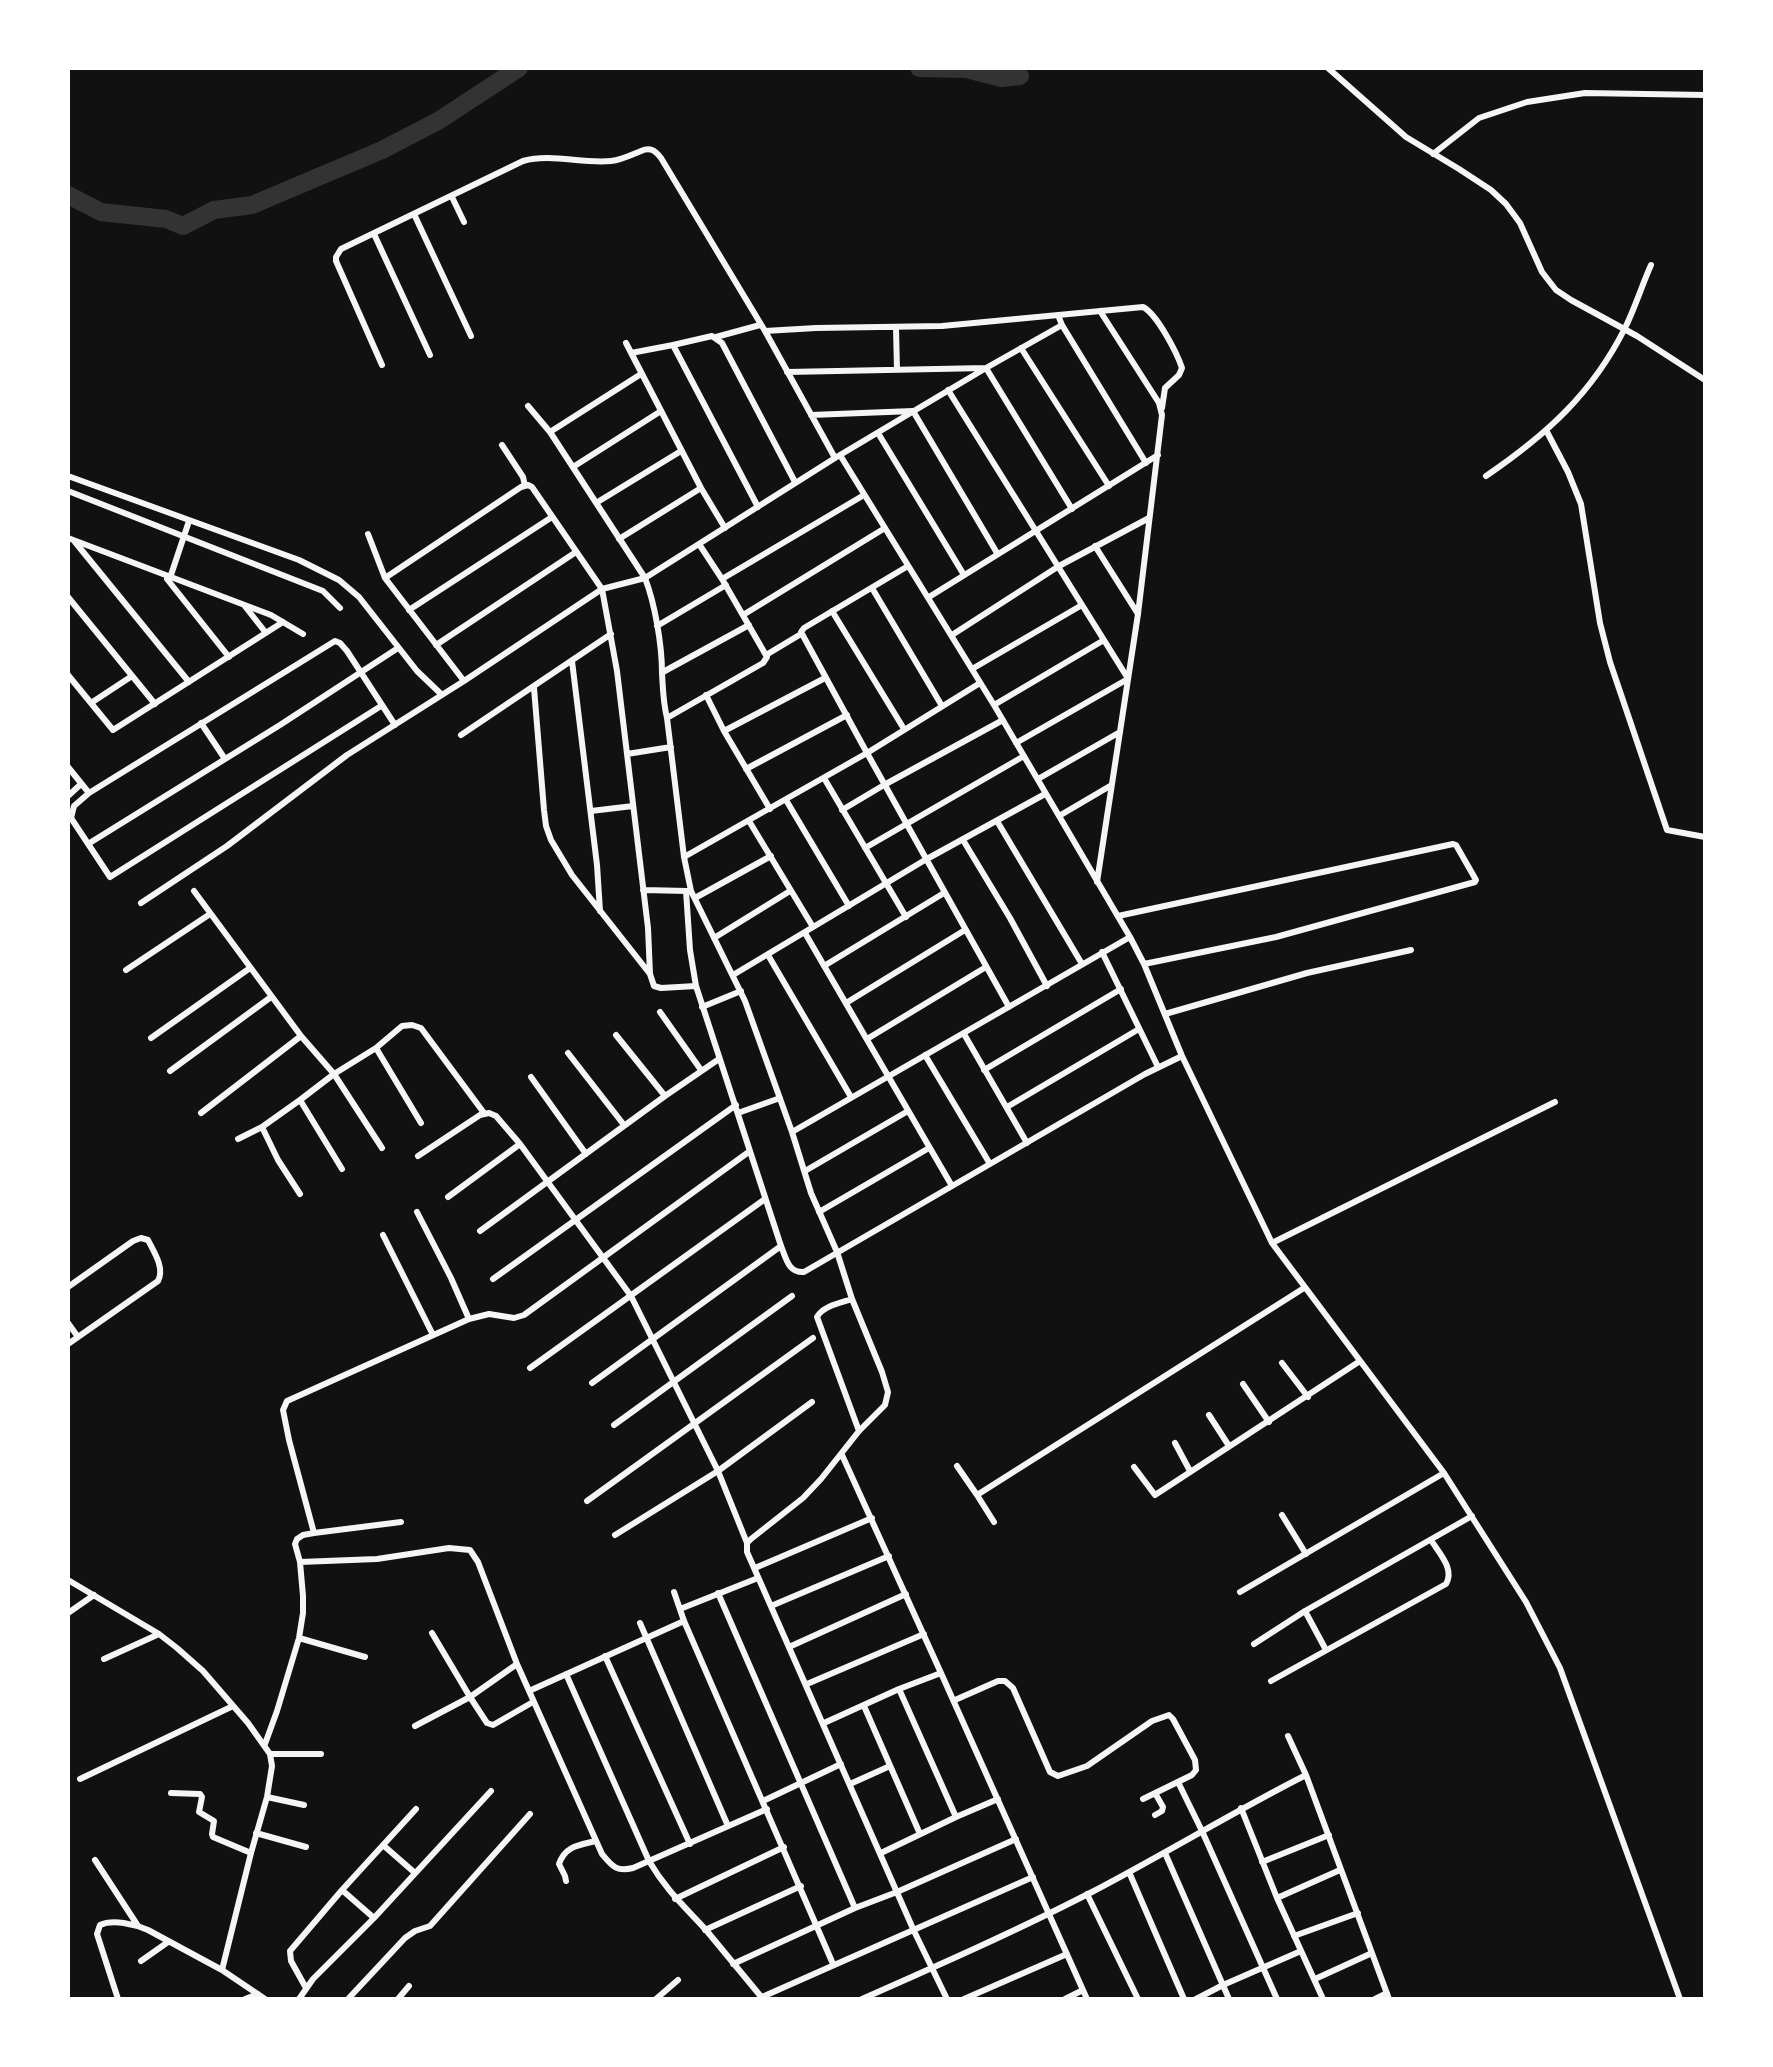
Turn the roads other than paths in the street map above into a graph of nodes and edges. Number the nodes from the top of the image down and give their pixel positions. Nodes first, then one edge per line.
1 (1328, 68) edge
2 (1705, 95) edge
3 (1433, 154) junction
4 (452, 197) junction
5 (414, 214) junction
6 (464, 222) dead end
7 (374, 234) junction
8 (1651, 265) dead end
9 (1100, 311) junction
10 (1058, 315) junction
11 (1062, 325) junction
12 (762, 328) junction
13 (896, 328) junction
14 (1625, 328) junction
15 (471, 336) dead end
16 (716, 337) junction
17 (626, 343) dead end
18 (673, 345) junction
19 (1021, 348) junction
20 (631, 353) junction
21 (430, 355) dead end
22 (382, 365) dead end
23 (986, 368) junction
24 (897, 370) junction
25 (787, 372) junction
26 (641, 374) junction
27 (1705, 380) edge
28 (948, 390) junction
29 (528, 406) dead end
30 (1162, 410) junction
31 (661, 411) junction
32 (913, 411) junction
33 (811, 415) junction
34 (1546, 430) junction
35 (550, 432) junction
36 (878, 433) junction
37 (502, 445) dead end
38 (681, 451) junction
39 (1158, 455) junction
40 (838, 456) junction
41 (1146, 463) junction
42 (573, 467) junction
43 (68, 476) edge
44 (1486, 476) dead end
45 (795, 482) junction
46 (525, 486) junction
47 (1109, 486) junction
48 (701, 488) junction
49 (68, 491) edge
50 (864, 495) junction
51 (596, 503) junction
52 (758, 507) junction
53 (1072, 509) junction
54 (552, 517) junction
55 (1149, 518) junction
56 (189, 521) junction
57 (725, 528) junction
58 (885, 528) junction
59 (1036, 531) junction
60 (368, 534) dead end
61 (183, 537) junction
62 (70, 538) edge
63 (619, 539) junction
64 (699, 544) junction
65 (1095, 546) junction
66 (576, 552) junction
67 (997, 553) junction
68 (908, 566) junction
69 (1059, 566) junction
70 (964, 575) junction
71 (168, 577) junction
72 (385, 578) junction
73 (645, 578) junction
74 (724, 582) junction
75 (872, 588) junction
76 (602, 589) junction
77 (68, 597) edge
78 (929, 597) junction
79 (244, 605) junction
80 (1082, 605) junction
81 (340, 608) dead end
82 (409, 610) junction
83 (832, 611) junction
84 (1138, 614) junction
85 (743, 615) junction
86 (283, 622) junction
87 (749, 625) junction
88 (657, 626) junction
89 (266, 633) junction
90 (303, 634) dead end
91 (611, 634) junction
92 (801, 634) junction
93 (952, 635) junction
94 (1104, 640) junction
95 (436, 645) junction
96 (398, 648) junction
97 (766, 655) junction
98 (229, 657) junction
99 (572, 661) junction
100 (972, 669) junction
101 (360, 672) junction
102 (663, 672) junction
103 (68, 675) edge
104 (132, 676) junction
105 (825, 678) junction
106 (1127, 678) junction
107 (464, 681) junction
108 (189, 682) junction
109 (980, 683) junction
110 (534, 688) junction
111 (441, 694) junction
112 (706, 695) junction
113 (91, 703) junction
114 (155, 704) junction
115 (994, 705) junction
116 (381, 706) junction
117 (942, 706) junction
118 (847, 715) junction
119 (667, 718) junction
120 (1003, 720) junction
121 (201, 723) junction
122 (395, 725) junction
123 (904, 729) junction
124 (724, 731) junction
125 (1120, 732) junction
126 (461, 735) dead end
127 (1016, 743) junction
128 (671, 747) junction
129 (867, 753) junction
130 (627, 754) junction
131 (1024, 756) junction
132 (225, 759) junction
133 (68, 767) edge
134 (746, 769) junction
135 (824, 778) junction
136 (1038, 779) junction
137 (81, 784) junction
138 (884, 785) junction
139 (1110, 786) junction
140 (89, 793) junction
141 (1045, 794) junction
142 (68, 796) edge
143 (786, 800) junction
144 (633, 806) junction
145 (770, 809) junction
146 (842, 810) junction
147 (591, 811) junction
148 (1059, 816) junction
149 (749, 821) junction
150 (997, 821) junction
151 (905, 824) junction
152 (1705, 837) edge
153 (963, 840) junction
154 (88, 844) junction
155 (865, 848) junction
156 (771, 856) junction
157 (684, 857) junction
158 (925, 860) junction
159 (1097, 882) junction
160 (887, 883) junction
161 (643, 890) junction
162 (194, 891) dead end
163 (790, 891) junction
164 (691, 893) junction
165 (944, 893) junction
166 (141, 903) dead end
167 (849, 906) junction
168 (600, 911) junction
169 (210, 914) junction
170 (1118, 916) junction
171 (906, 917) junction
172 (813, 927) junction
173 (965, 930) junction
174 (805, 933) junction
175 (1130, 937) junction
176 (714, 938) junction
177 (1411, 950) dead end
178 (1102, 952) junction
179 (768, 955) junction
180 (1082, 964) junction
181 (1144, 964) junction
182 (824, 966) junction
183 (986, 967) junction
184 (250, 968) junction
185 (126, 970) dead end
186 (650, 974) junction
187 (733, 975) junction
188 (696, 986) junction
189 (1047, 986) junction
190 (1121, 989) junction
191 (741, 991) junction
192 (271, 997) junction
193 (846, 1003) junction
194 (702, 1007) junction
195 (1009, 1007) junction
196 (660, 1012) dead end
197 (1165, 1014) junction
198 (1139, 1029) junction
199 (964, 1034) junction
200 (616, 1035) dead end
201 (301, 1036) junction
202 (151, 1038) dead end
203 (867, 1039) junction
204 (376, 1048) junction
205 (568, 1053) dead end
206 (925, 1055) junction
207 (1182, 1056) junction
208 (719, 1059) junction
209 (1158, 1067) junction
210 (701, 1070) junction
211 (984, 1070) junction
212 (170, 1071) dead end
213 (334, 1074) junction
214 (889, 1076) junction
215 (531, 1077) dead end
216 (665, 1096) junction
217 (851, 1097) junction
218 (780, 1098) junction
219 (300, 1100) junction
220 (1555, 1102) dead end
221 (1007, 1107) junction
222 (737, 1109) junction
223 (908, 1111) junction
224 (201, 1113) dead end
225 (484, 1113) junction
226 (421, 1123) dead end
227 (624, 1125) junction
228 (262, 1127) junction
229 (792, 1132) junction
230 (238, 1139) dead end
231 (1027, 1143) junction
232 (520, 1144) junction
233 (382, 1148) dead end
234 (929, 1148) junction
235 (750, 1151) junction
236 (586, 1154) junction
237 (418, 1156) dead end
238 (990, 1164) junction
239 (342, 1169) dead end
240 (805, 1171) junction
241 (547, 1183) junction
242 (952, 1186) junction
243 (300, 1194) dead end
244 (448, 1197) dead end
245 (765, 1199) junction
246 (417, 1212) dead end
247 (819, 1212) junction
248 (575, 1220) junction
249 (480, 1231) dead end
250 (383, 1235) dead end
251 (1272, 1243) junction
252 (781, 1246) junction
253 (837, 1252) junction
254 (604, 1257) junction
255 (493, 1279) dead end
256 (68, 1287) edge
257 (1304, 1288) junction
258 (631, 1296) junction
259 (792, 1296) dead end
260 (852, 1299) junction
261 (469, 1319) junction
262 (68, 1323) edge
263 (433, 1335) junction
264 (78, 1337) junction
265 (813, 1338) dead end
266 (652, 1339) junction
267 (68, 1344) edge
268 (1360, 1361) junction
269 (1282, 1363) dead end
270 (530, 1368) dead end
271 (675, 1381) junction
272 (592, 1383) dead end
273 (1243, 1384) dead end
274 (1308, 1397) junction
275 (812, 1402) dead end
276 (1209, 1415) dead end
277 (1269, 1422) junction
278 (694, 1424) junction
279 (614, 1425) dead end
280 (859, 1431) junction
281 (1175, 1443) dead end
282 (1229, 1446) junction
283 (842, 1455) junction
284 (957, 1466) dead end
285 (1134, 1467) dead end
286 (718, 1471) junction
287 (1190, 1471) junction
288 (1444, 1473) junction
289 (977, 1495) junction
290 (587, 1501) dead end
291 (1282, 1515) dead end
292 (1472, 1516) junction
293 (872, 1518) junction
294 (401, 1522) dead end
295 (994, 1522) dead end
296 (314, 1533) junction
297 (615, 1535) dead end
298 (1431, 1540) junction
299 (747, 1543) junction
300 (1306, 1554) junction
301 (889, 1556) junction
302 (300, 1562) junction
303 (755, 1568) junction
304 (758, 1578) junction
305 (68, 1580) edge
306 (674, 1592) dead end
307 (1240, 1592) dead end
308 (718, 1593) junction
309 (906, 1594) junction
310 (94, 1595) junction
311 (771, 1606) junction
312 (680, 1609) junction
313 (1305, 1611) junction
314 (68, 1613) edge
315 (684, 1621) junction
316 (640, 1623) dead end
317 (432, 1633) dead end
318 (159, 1634) junction
319 (924, 1634) junction
320 (299, 1638) junction
321 (646, 1639) junction
322 (1254, 1644) dead end
323 (789, 1647) junction
324 (1326, 1650) junction
325 (605, 1656) junction
326 (365, 1657) dead end
327 (104, 1659) dead end
328 (517, 1664) junction
329 (941, 1673) junction
330 (566, 1674) junction
331 (1271, 1681) dead end
332 (807, 1684) junction
333 (899, 1689) junction
334 (529, 1691) junction
335 (470, 1697) junction
336 (955, 1700) junction
337 (533, 1702) junction
338 (233, 1706) junction
339 (864, 1706) junction
340 (824, 1723) junction
341 (415, 1726) dead end
342 (1288, 1736) dead end
343 (265, 1744) junction
344 (270, 1754) junction
345 (321, 1754) dead end
346 (841, 1764) junction
347 (890, 1766) junction
348 (1306, 1775) junction
349 (80, 1779) dead end
350 (801, 1782) junction
351 (1178, 1782) junction
352 (850, 1784) junction
353 (491, 1791) dead end
354 (171, 1793) dead end
355 (1155, 1793) junction
356 (267, 1797) junction
357 (998, 1799) junction
358 (1143, 1799) dead end
359 (763, 1801) junction
360 (304, 1805) dead end
361 (1241, 1808) junction
362 (416, 1809) dead end
363 (767, 1809) junction
364 (530, 1814) dead end
365 (1155, 1815) dead end
366 (956, 1817) junction
367 (728, 1826) junction
368 (1202, 1831) junction
369 (256, 1833) junction
370 (920, 1834) junction
371 (1329, 1835) junction
372 (1016, 1839) junction
373 (596, 1841) junction
374 (690, 1844) junction
375 (383, 1845) junction
376 (306, 1847) dead end
377 (784, 1847) junction
378 (251, 1853) junction
379 (881, 1853) junction
380 (1165, 1853) junction
381 (95, 1860) dead end
382 (649, 1861) junction
383 (1262, 1862) junction
384 (1340, 1870) junction
385 (1129, 1872) junction
386 (415, 1873) junction
387 (1033, 1877) junction
388 (566, 1881) dead end
389 (801, 1886) junction
390 (342, 1890) junction
391 (897, 1892) junction
392 (1087, 1894) junction
393 (1277, 1898) junction
394 (675, 1899) junction
395 (855, 1908) junction
396 (1050, 1913) junction
397 (1358, 1913) junction
398 (374, 1918) junction
399 (818, 1925) junction
400 (138, 1926) junction
401 (705, 1930) junction
402 (914, 1931) junction
403 (1294, 1936) junction
404 (168, 1942) junction
405 (1301, 1951) junction
406 (1372, 1953) junction
407 (1067, 1954) junction
408 (141, 1961) dead end
409 (733, 1964) junction
410 (833, 1964) junction
411 (1263, 1967) junction
412 (932, 1968) junction
413 (222, 1970) junction
414 (1315, 1979) junction
415 (678, 1980) dead end
416 (1223, 1985) junction
417 (409, 1986) dead end
418 (306, 1988) junction
419 (1083, 1990) junction
420 (1388, 1996) edge
421 (261, 1997) edge
422 (762, 1998) edge
423 (118, 1999) edge
424 (245, 1999) edge
425 (299, 1999) edge
426 (348, 1999) edge
427 (398, 1999) edge
428 (656, 1999) edge
429 (862, 1999) edge
430 (947, 1999) edge
431 (964, 1999) edge
432 (1065, 1999) edge
433 (1087, 1999) edge
434 (1138, 1999) edge
435 (1184, 1999) edge
436 (1196, 1999) edge
437 (1229, 1999) edge
438 (1277, 1999) edge
439 (1323, 1999) edge
440 (1375, 1999) edge
441 (1680, 1999) edge

1 - 3 street
2 - 3 street
3 - 14 street
4 - 5 street
4 - 6 street
4 - 12 street
5 - 7 street
5 - 15 street
7 - 21 street
7 - 22 street
8 - 14 street
9 - 10 street
9 - 30 street
9 - 30 street
10 - 11 street
10 - 13 street
11 - 19 street
11 - 41 street
12 - 13 street
12 - 16 street
12 - 25 street
13 - 24 street
14 - 27 street
14 - 34 street
16 - 18 street
16 - 45 street
17 - 20 street
18 - 20 street
18 - 52 street
19 - 23 street
19 - 47 street
20 - 26 street
23 - 24 street
23 - 28 street
23 - 53 street
24 - 25 street
25 - 33 street
26 - 31 street
26 - 35 street
28 - 32 street
28 - 59 street
29 - 35 street
30 - 39 street
31 - 38 street
31 - 42 street
32 - 33 street
32 - 36 street
32 - 67 street
33 - 40 street
34 - 44 street
34 - 152 street
35 - 42 street
36 - 40 street
36 - 70 street
37 - 46 street
38 - 48 street
38 - 51 street
39 - 41 street
39 - 55 street
40 - 45 street
40 - 50 street
41 - 47 street
42 - 51 street
43 - 56 street
45 - 52 street
46 - 54 street
46 - 72 street
47 - 53 street
48 - 57 street
48 - 63 street
49 - 61 street
50 - 58 street
50 - 74 street
51 - 63 street
52 - 57 street
53 - 59 street
54 - 66 street
54 - 82 street
55 - 65 street
55 - 84 street
56 - 61 street
56 - 96 street
57 - 64 street
58 - 68 street
58 - 85 street
59 - 67 street
59 - 69 street
60 - 72 street
61 - 71 street
61 - 81 street
62 - 71 street
62 - 108 street
63 - 73 street
64 - 73 street
64 - 74 street
65 - 69 street
65 - 84 street
66 - 76 street
66 - 95 street
67 - 70 street
68 - 75 street
68 - 78 street
69 - 80 street
69 - 93 street
70 - 78 street
71 - 79 street
71 - 98 street
72 - 82 street
73 - 76 street
73 - 88 street
74 - 85 street
74 - 88 street
75 - 83 street
75 - 117 street
76 - 91 street
76 - 107 street
77 - 104 street
78 - 93 street
79 - 86 street
79 - 89 street
80 - 94 street
80 - 100 street
82 - 95 street
83 - 92 street
83 - 123 street
84 - 106 street
85 - 87 street
86 - 89 street
86 - 90 street
87 - 97 street
87 - 102 street
88 - 102 street
89 - 98 street
91 - 99 street
91 - 130 street
92 - 97 street
92 - 105 street
93 - 100 street
94 - 106 street
94 - 115 street
95 - 107 street
96 - 101 street
96 - 111 street
97 - 112 street
98 - 108 street
99 - 110 street
99 - 147 street
100 - 109 street
101 - 116 street
101 - 121 street
101 - 132 street
102 - 119 street
103 - 113 street
104 - 113 street
104 - 114 street
105 - 118 street
105 - 124 street
106 - 125 street
106 - 127 street
107 - 111 street
108 - 114 street
109 - 115 street
109 - 117 street
110 - 126 street
110 - 168 street
111 - 122 street
112 - 119 street
112 - 124 street
113 - 114 street
115 - 120 street
116 - 122 street
116 - 154 street
117 - 123 street
118 - 129 street
118 - 134 street
119 - 128 street
120 - 127 street
120 - 138 street
121 - 132 street
121 - 140 street
122 - 166 street
123 - 129 street
124 - 134 street
125 - 136 street
125 - 139 street
127 - 131 street
128 - 130 street
128 - 157 street
129 - 135 street
129 - 138 street
130 - 144 street
131 - 136 street
131 - 151 street
132 - 154 street
133 - 137 street
134 - 145 street
135 - 143 street
135 - 146 street
136 - 141 street
137 - 140 street
137 - 142 street
138 - 146 street
138 - 151 street
139 - 148 street
139 - 159 street
140 - 154 street
141 - 148 street
141 - 150 street
143 - 145 street
143 - 167 street
144 - 147 street
144 - 161 street
145 - 149 street
146 - 155 street
147 - 168 street
148 - 159 street
149 - 156 street
149 - 157 street
150 - 153 street
150 - 180 street
151 - 155 street
151 - 158 street
153 - 158 street
153 - 189 street
155 - 160 street
156 - 163 street
156 - 164 street
157 - 164 street
158 - 160 street
158 - 165 street
159 - 170 street
160 - 167 street
160 - 171 street
161 - 164 street
161 - 186 street
162 - 169 street
163 - 172 street
163 - 176 street
164 - 176 street
164 - 188 street
165 - 171 street
165 - 173 street
167 - 172 street
168 - 186 street
169 - 184 street
169 - 185 street
170 - 175 street
170 - 181 street
171 - 182 street
172 - 174 street
173 - 183 street
173 - 193 street
174 - 179 street
174 - 182 street
175 - 178 street
175 - 181 street
176 - 187 street
177 - 197 street
178 - 180 street
178 - 190 street
179 - 187 street
179 - 217 street
180 - 189 street
181 - 197 street
182 - 193 street
183 - 195 street
183 - 203 street
184 - 192 street
184 - 202 street
186 - 188 street
187 - 191 street
188 - 194 street
189 - 195 street
190 - 198 street
190 - 211 street
191 - 194 street
191 - 218 street
192 - 201 street
192 - 212 street
193 - 203 street
194 - 208 street
195 - 199 street
196 - 210 street
197 - 207 street
198 - 209 street
198 - 221 street
199 - 206 street
199 - 211 street
200 - 216 street
201 - 213 street
201 - 224 street
203 - 214 street
204 - 213 street
204 - 225 street
204 - 226 street
205 - 227 street
206 - 214 street
206 - 238 street
207 - 209 street
207 - 251 street
208 - 210 street
208 - 222 street
209 - 231 street
210 - 216 street
211 - 221 street
213 - 219 street
213 - 233 street
214 - 217 street
214 - 223 street
215 - 236 street
216 - 227 street
217 - 229 street
218 - 222 street
218 - 229 street
219 - 228 street
219 - 239 street
220 - 251 street
221 - 231 street
222 - 235 street
222 - 248 street
223 - 234 street
223 - 240 street
225 - 232 street
225 - 237 street
227 - 236 street
228 - 230 street
228 - 243 street
229 - 240 street
231 - 238 street
232 - 241 street
232 - 244 street
234 - 242 street
234 - 247 street
235 - 245 street
235 - 254 street
236 - 241 street
238 - 242 street
240 - 247 street
241 - 248 street
241 - 249 street
242 - 253 street
245 - 252 street
245 - 258 street
246 - 261 street
247 - 253 street
248 - 254 street
248 - 255 street
250 - 263 street
251 - 257 street
252 - 253 street
252 - 266 street
253 - 260 street
254 - 258 street
254 - 261 street
256 - 264 street
257 - 268 street
257 - 289 street
258 - 266 street
258 - 270 street
259 - 271 street
260 - 280 street
260 - 280 street
261 - 263 street
262 - 264 street
263 - 296 street
264 - 267 street
265 - 278 street
266 - 271 street
266 - 272 street
268 - 274 street
268 - 288 street
269 - 274 street
271 - 278 street
271 - 279 street
273 - 277 street
274 - 277 street
275 - 286 street
276 - 282 street
277 - 282 street
278 - 286 street
278 - 290 street
280 - 283 street
281 - 287 street
282 - 287 street
283 - 293 street
283 - 299 street
284 - 289 street
285 - 287 street
286 - 297 street
286 - 299 street
288 - 292 street
288 - 300 street
289 - 295 street
291 - 300 street
292 - 298 street
292 - 441 street
293 - 301 street
293 - 303 street
294 - 296 street
296 - 302 street
298 - 313 street
298 - 324 street
299 - 303 street
300 - 307 street
301 - 309 street
301 - 311 street
302 - 320 street
302 - 328 street
303 - 304 street
304 - 308 street
304 - 311 street
305 - 310 street
306 - 312 street
308 - 312 street
308 - 350 street
309 - 319 street
309 - 323 street
310 - 314 street
310 - 318 street
311 - 323 street
312 - 315 street
313 - 322 street
313 - 324 street
315 - 321 street
315 - 359 street
316 - 321 street
317 - 335 street
318 - 327 street
318 - 338 street
319 - 329 street
319 - 332 street
320 - 326 street
320 - 343 street
321 - 325 street
321 - 367 street
323 - 332 street
324 - 331 street
325 - 330 street
325 - 374 street
328 - 334 street
328 - 335 street
329 - 333 street
329 - 336 street
330 - 334 street
330 - 382 street
332 - 340 street
333 - 339 street
333 - 366 street
334 - 337 street
335 - 337 street
335 - 341 street
336 - 351 street
336 - 357 street
337 - 373 street
338 - 343 street
338 - 349 street
339 - 340 street
339 - 347 street
340 - 346 street
342 - 348 street
343 - 344 street
344 - 345 street
344 - 356 street
346 - 350 street
346 - 352 street
347 - 352 street
347 - 370 street
348 - 361 street
348 - 371 street
350 - 359 street
350 - 395 street
351 - 355 street
351 - 368 street
352 - 379 street
353 - 386 street
354 - 378 street
355 - 358 street
355 - 365 street
356 - 360 street
356 - 369 street
357 - 366 street
357 - 372 street
359 - 363 street
361 - 368 street
361 - 383 street
362 - 375 street
363 - 367 street
363 - 377 street
364 - 426 street
366 - 370 street
367 - 374 street
368 - 380 street
368 - 411 street
369 - 376 street
369 - 378 street
370 - 379 street
371 - 383 street
371 - 384 street
372 - 387 street
372 - 391 street
373 - 382 street
373 - 388 street
374 - 382 street
375 - 386 street
375 - 390 street
377 - 389 street
377 - 394 street
378 - 413 street
379 - 391 street
380 - 385 street
380 - 416 street
381 - 400 street
382 - 394 street
383 - 393 street
384 - 393 street
384 - 397 street
385 - 392 street
385 - 435 street
386 - 398 street
387 - 396 street
387 - 402 street
389 - 399 street
389 - 401 street
390 - 398 street
390 - 418 street
391 - 395 street
391 - 402 street
392 - 396 street
392 - 434 street
393 - 403 street
394 - 401 street
395 - 399 street
396 - 407 street
396 - 412 street
397 - 403 street
397 - 406 street
398 - 418 street
399 - 409 street
399 - 410 street
400 - 404 street
400 - 423 street
401 - 409 street
402 - 410 street
402 - 412 street
403 - 405 street
404 - 408 street
404 - 413 street
405 - 411 street
405 - 414 street
406 - 414 street
406 - 420 street
407 - 419 street
407 - 431 street
409 - 422 street
410 - 422 street
411 - 416 street
411 - 438 street
412 - 429 street
412 - 430 street
413 - 421 street
414 - 439 street
415 - 428 street
416 - 436 street
416 - 437 street
417 - 427 street
418 - 425 street
419 - 432 street
419 - 433 street
420 - 440 street
421 - 424 street

